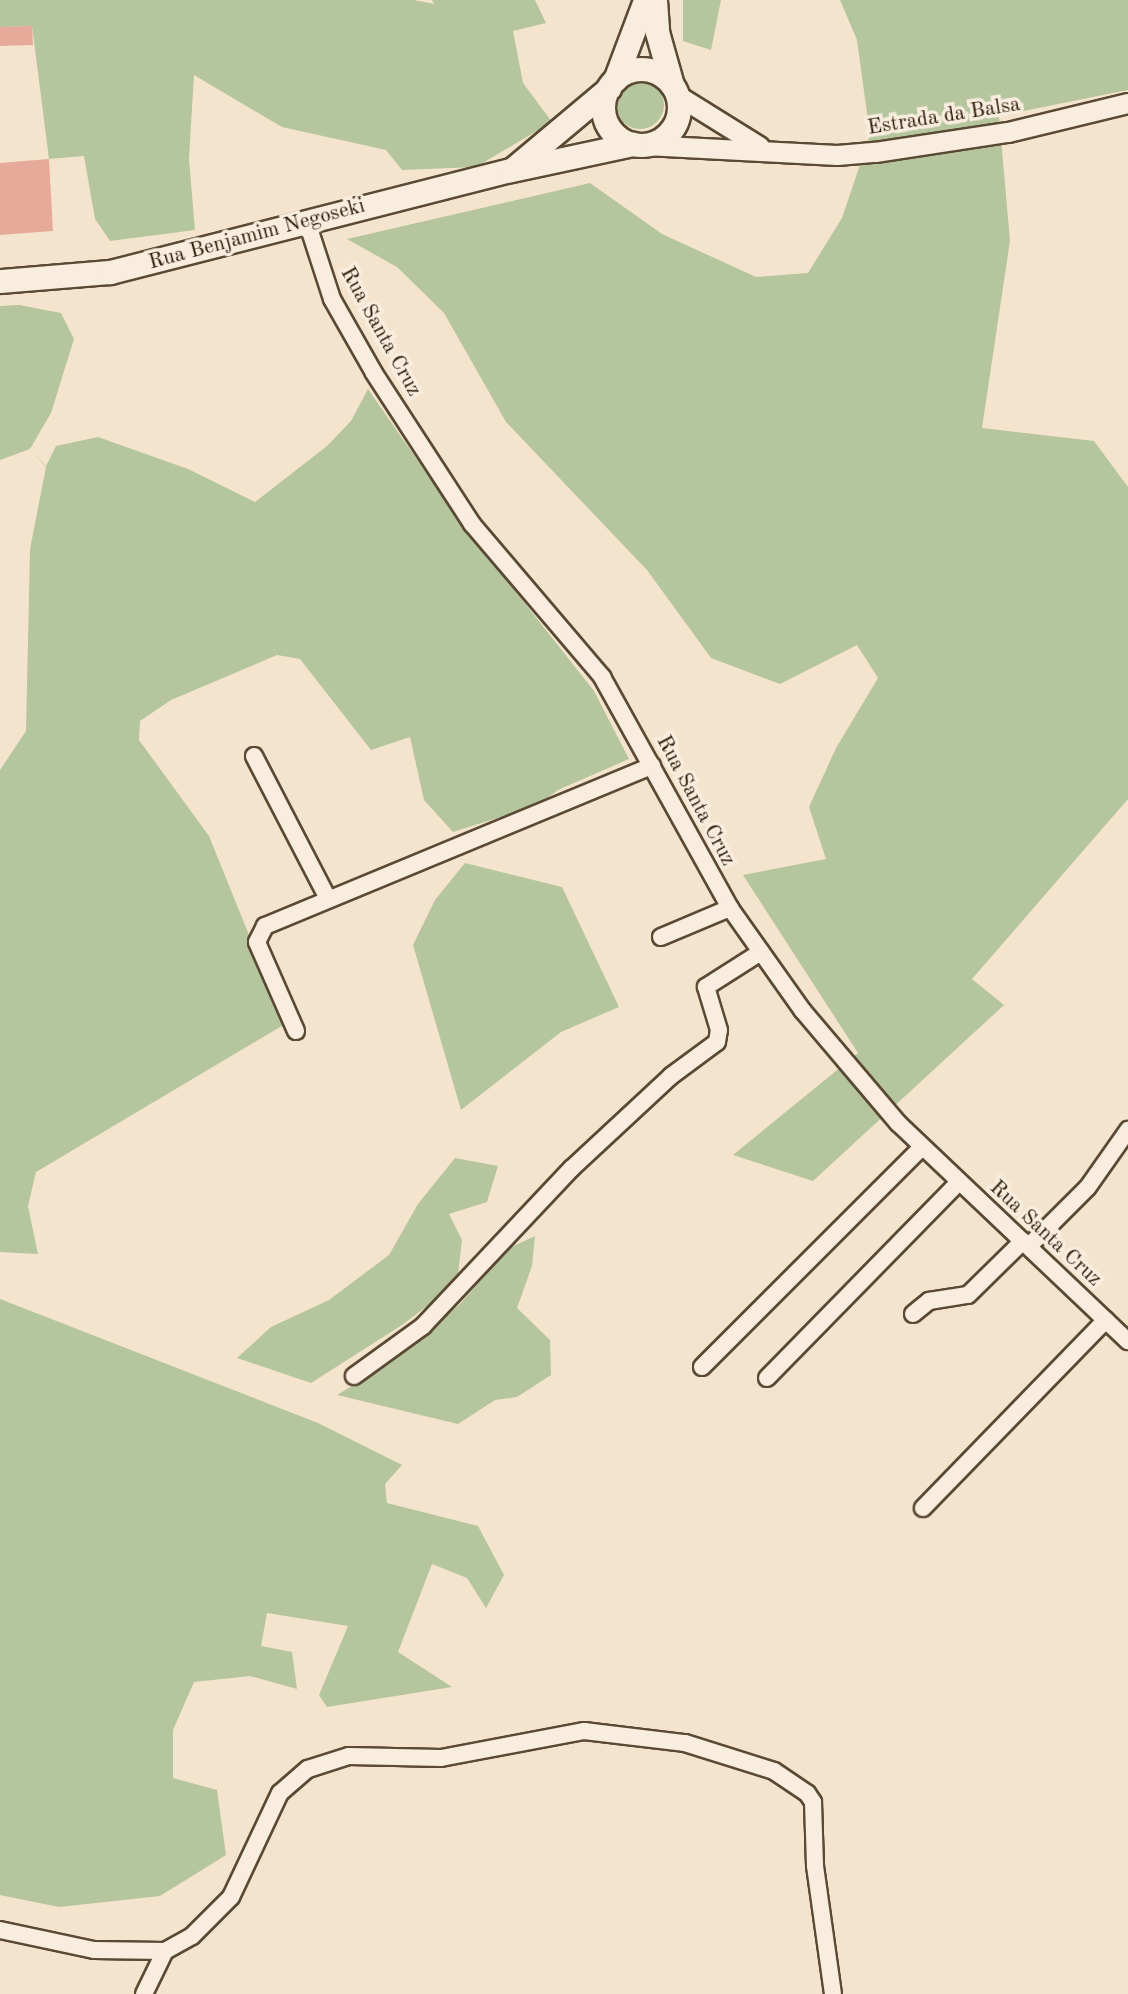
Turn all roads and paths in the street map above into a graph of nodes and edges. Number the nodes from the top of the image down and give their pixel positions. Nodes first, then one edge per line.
1 (645, 0) edge
2 (654, 0) edge
3 (612, 84) junction
4 (675, 90) junction
5 (1128, 103) edge
6 (639, 144) junction
7 (766, 150) junction
8 (511, 170) junction
9 (307, 222) junction
10 (0, 281) edge
11 (254, 756) dead end
12 (652, 766) junction
13 (328, 900) junction
14 (730, 908) junction
15 (661, 937) dead end
16 (761, 952) junction
17 (296, 1031) dead end
18 (1128, 1130) edge
19 (922, 1147) junction
20 (960, 1182) junction
21 (1026, 1244) junction
22 (913, 1314) dead end
23 (1106, 1320) junction
24 (1128, 1341) edge
25 (702, 1367) dead end
26 (354, 1376) dead end
27 (767, 1378) dead end
28 (923, 1508) dead end
29 (0, 1930) edge
30 (165, 1951) junction
31 (144, 1994) edge
32 (834, 1994) edge

1 - 3 main road, Rua Benjamim Negoseki
2 - 4 main road
3 - 4 main road
3 - 6 main road
3 - 8 main road, Rua Benjamim Negoseki
4 - 6 main road
4 - 7 street, Estrada da Balsa
5 - 7 street, Estrada da Balsa
6 - 7 street, Estrada da Balsa
6 - 8 main road, Rua Benjamim Negoseki
8 - 9 main road, Rua Benjamim Negoseki
9 - 10 main road, Rua Benjamim Negoseki
9 - 12 street, Rua Santa Cruz
11 - 13 street
12 - 13 street
12 - 14 street, Rua Santa Cruz
13 - 17 street
14 - 15 street
14 - 16 street, Rua Santa Cruz
16 - 19 street, Rua Santa Cruz
16 - 26 street
18 - 21 street
19 - 20 street, Rua Santa Cruz
19 - 25 street
20 - 21 street, Rua Santa Cruz
20 - 27 street
21 - 22 street
21 - 23 street, Rua Santa Cruz
23 - 24 street, Rua Santa Cruz
23 - 28 street
29 - 30 street
30 - 31 street
30 - 32 street

